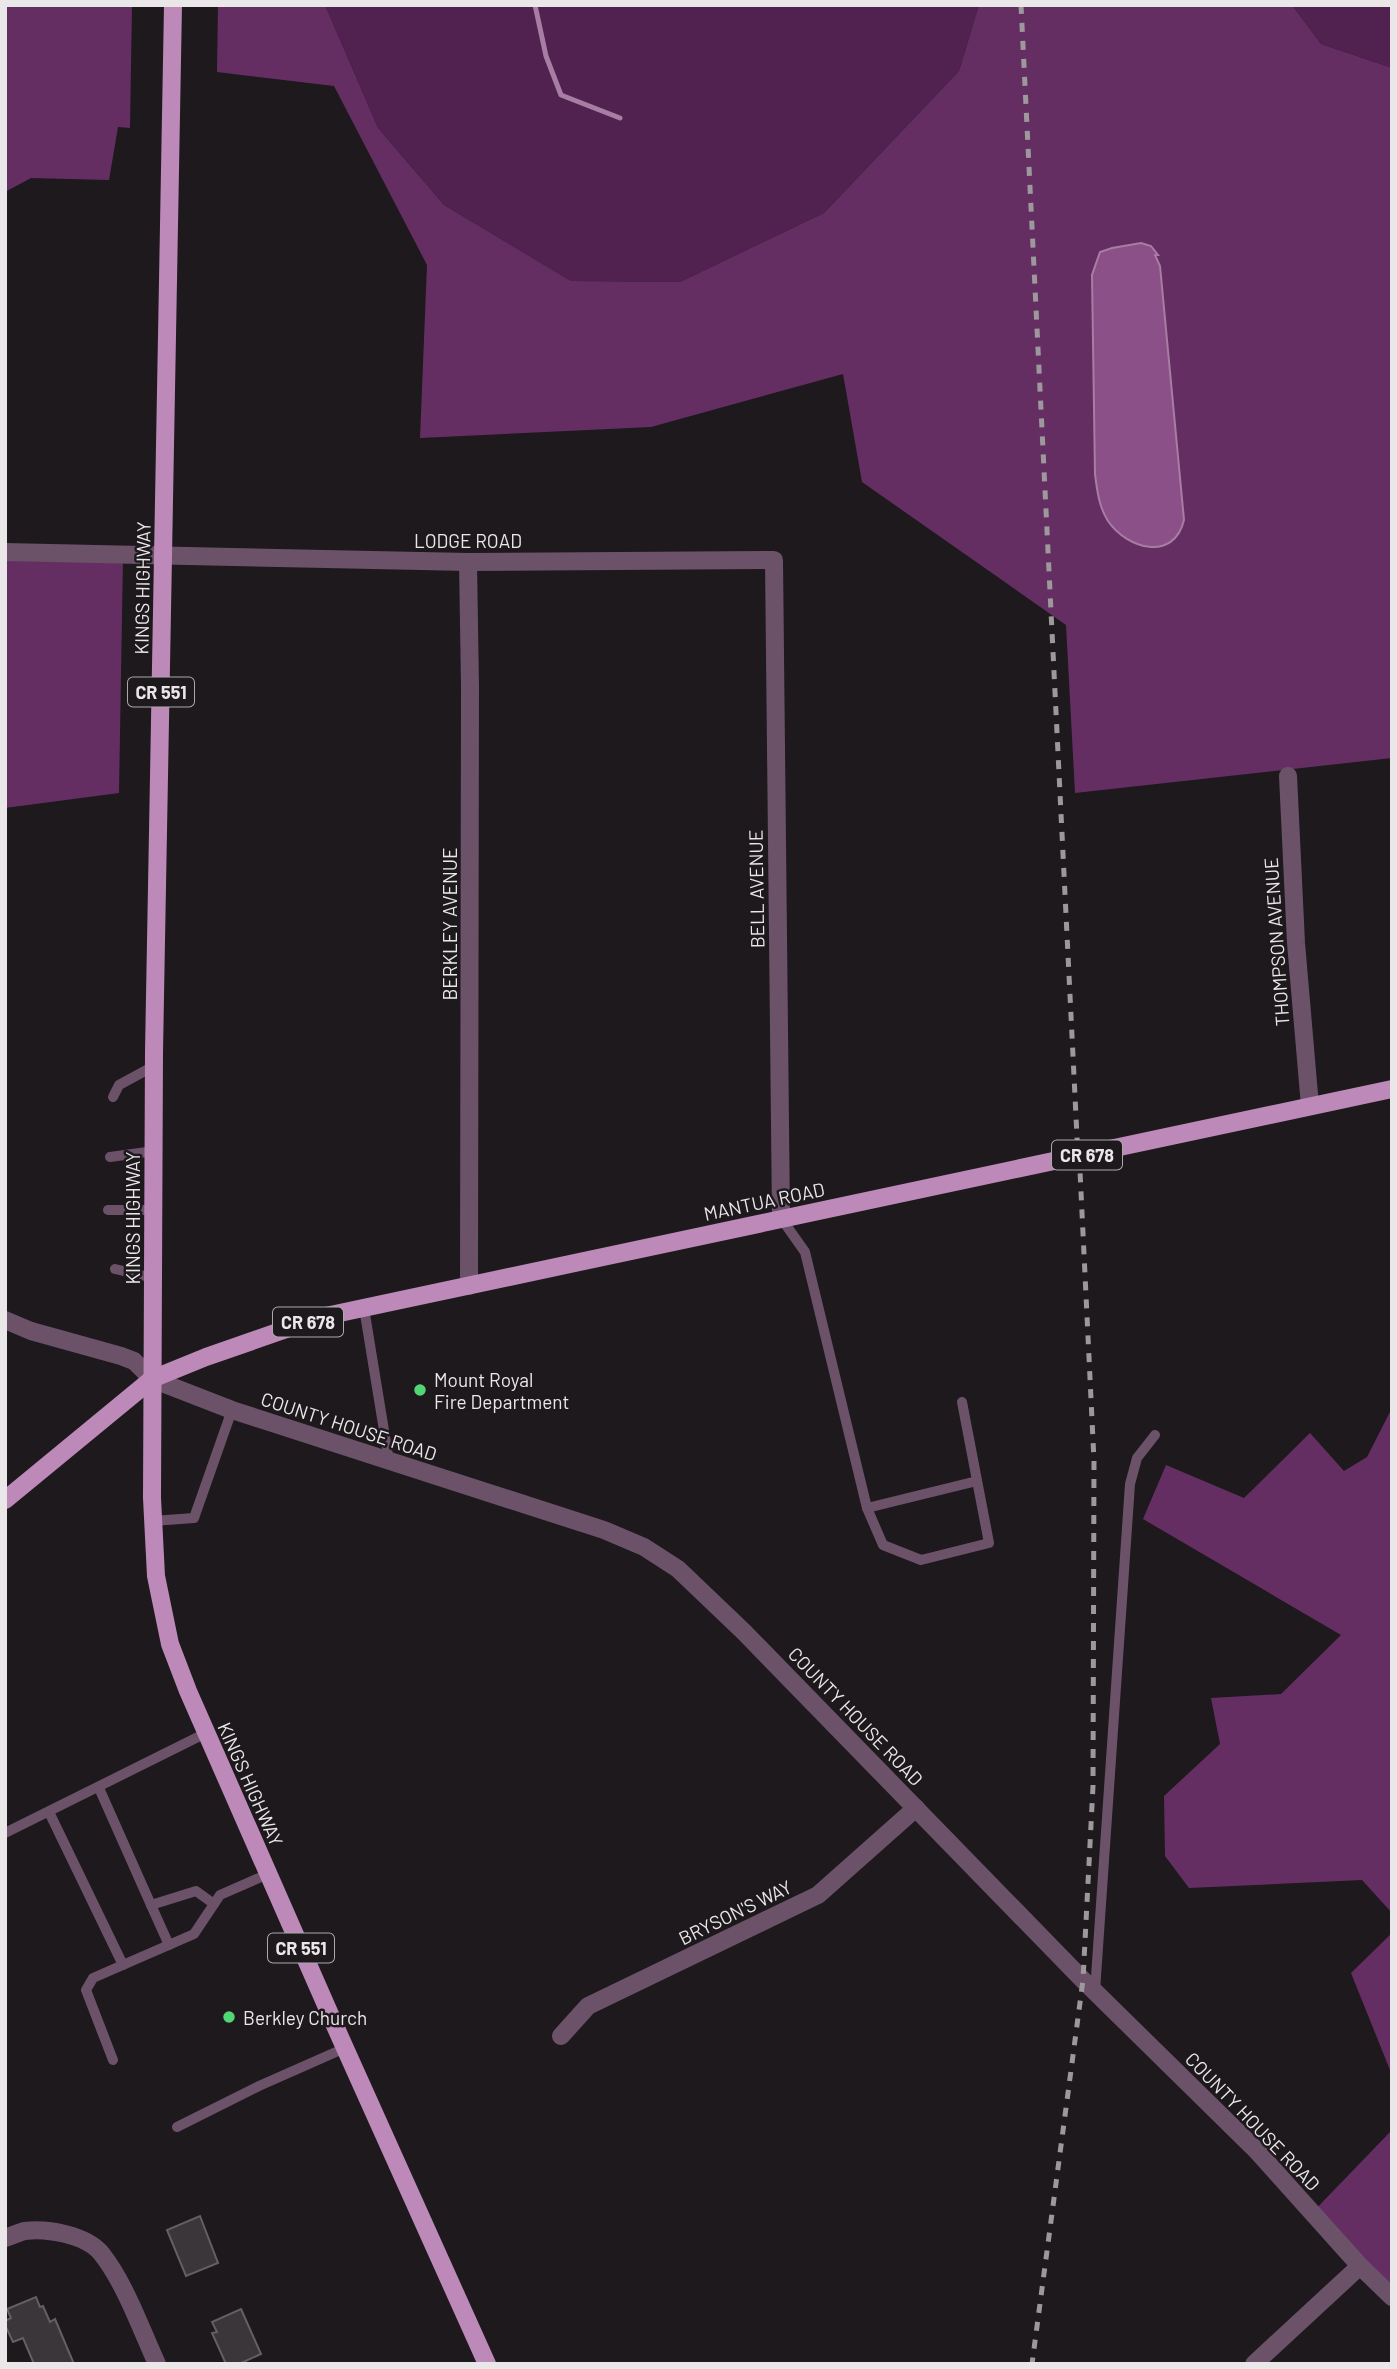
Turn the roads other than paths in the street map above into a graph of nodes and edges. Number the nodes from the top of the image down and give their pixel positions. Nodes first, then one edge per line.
1 (173, 5) edge
2 (5, 552) edge
3 (163, 555) junction
4 (774, 560) joint
5 (468, 562) junction
6 (1288, 776) dead end
7 (154, 1066) junction
8 (1392, 1088) edge
9 (113, 1097) dead end
10 (1310, 1106) junction
11 (154, 1151) junction
12 (110, 1157) dead end
13 (108, 1210) dead end
14 (153, 1210) junction
15 (781, 1218) junction
16 (115, 1269) dead end
17 (153, 1278) junction
18 (469, 1286) junction
19 (364, 1308) junction
20 (5, 1320) edge
21 (152, 1378) junction
22 (962, 1402) dead end
23 (232, 1410) junction
24 (1155, 1435) dead end
25 (389, 1461) junction
26 (977, 1481) junction
27 (5, 1500) edge
28 (867, 1508) junction
29 (153, 1521) junction
30 (206, 1733) junction
31 (99, 1788) junction
32 (916, 1808) junction
33 (49, 1812) junction
34 (5, 1833) edge
35 (268, 1874) junction
36 (214, 1904) junction
37 (151, 1905) junction
38 (169, 1945) junction
39 (123, 1965) junction
40 (1095, 1991) junction
41 (561, 2036) dead end
42 (345, 2048) junction
43 (113, 2060) dead end
44 (177, 2127) dead end
45 (5, 2238) edge
46 (1360, 2266) junction
47 (1392, 2298) edge
48 (157, 2364) edge
49 (487, 2364) edge
50 (1254, 2364) edge

1 - 3 main road, KINGS HIGHWAY / CR 551
2 - 3 street, LODGE ROAD
3 - 5 street, LODGE ROAD
3 - 7 main road, KINGS HIGHWAY / CR 551
4 - 5 street, LODGE ROAD
4 - 15 street, BELL AVENUE
5 - 18 street, BERKLEY AVENUE
6 - 10 street, THOMPSON AVENUE
7 - 9 lane
7 - 11 main road, KINGS HIGHWAY / CR 551
8 - 10 main road, MANTUA ROAD / CR 678
10 - 15 main road, MANTUA ROAD / CR 678
11 - 12 lane
11 - 14 main road, KINGS HIGHWAY / CR 551
13 - 14 lane
14 - 17 main road, KINGS HIGHWAY / CR 551
15 - 18 main road, MANTUA ROAD / CR 678
15 - 28 lane
16 - 17 lane
17 - 21 main road, KINGS HIGHWAY / CR 551
18 - 19 main road, MANTUA ROAD / CR 678
19 - 21 main road, MANTUA ROAD / CR 678
19 - 25 lane
20 - 21 street, COUNTY HOUSE ROAD
21 - 23 street, COUNTY HOUSE ROAD
21 - 27 main road, CR 678
21 - 29 main road, KINGS HIGHWAY / CR 551
22 - 26 lane
23 - 25 street, COUNTY HOUSE ROAD
23 - 29 lane
24 - 40 lane
25 - 32 street, COUNTY HOUSE ROAD
26 - 28 lane
26 - 28 lane
29 - 30 main road, KINGS HIGHWAY / CR 551
30 - 31 lane
30 - 35 main road, KINGS HIGHWAY / CR 551
31 - 33 lane
31 - 37 lane
32 - 40 street, COUNTY HOUSE ROAD
32 - 41 street, BRYSON'S WAY
33 - 34 lane
33 - 39 lane
35 - 36 lane
35 - 42 main road, KINGS HIGHWAY / CR 551
36 - 37 lane
36 - 38 lane
37 - 38 lane
38 - 39 lane
39 - 43 lane
40 - 46 street, COUNTY HOUSE ROAD
42 - 44 lane
42 - 49 main road, KINGS HIGHWAY / CR 551
45 - 48 street
46 - 47 street, COUNTY HOUSE ROAD
46 - 50 street

